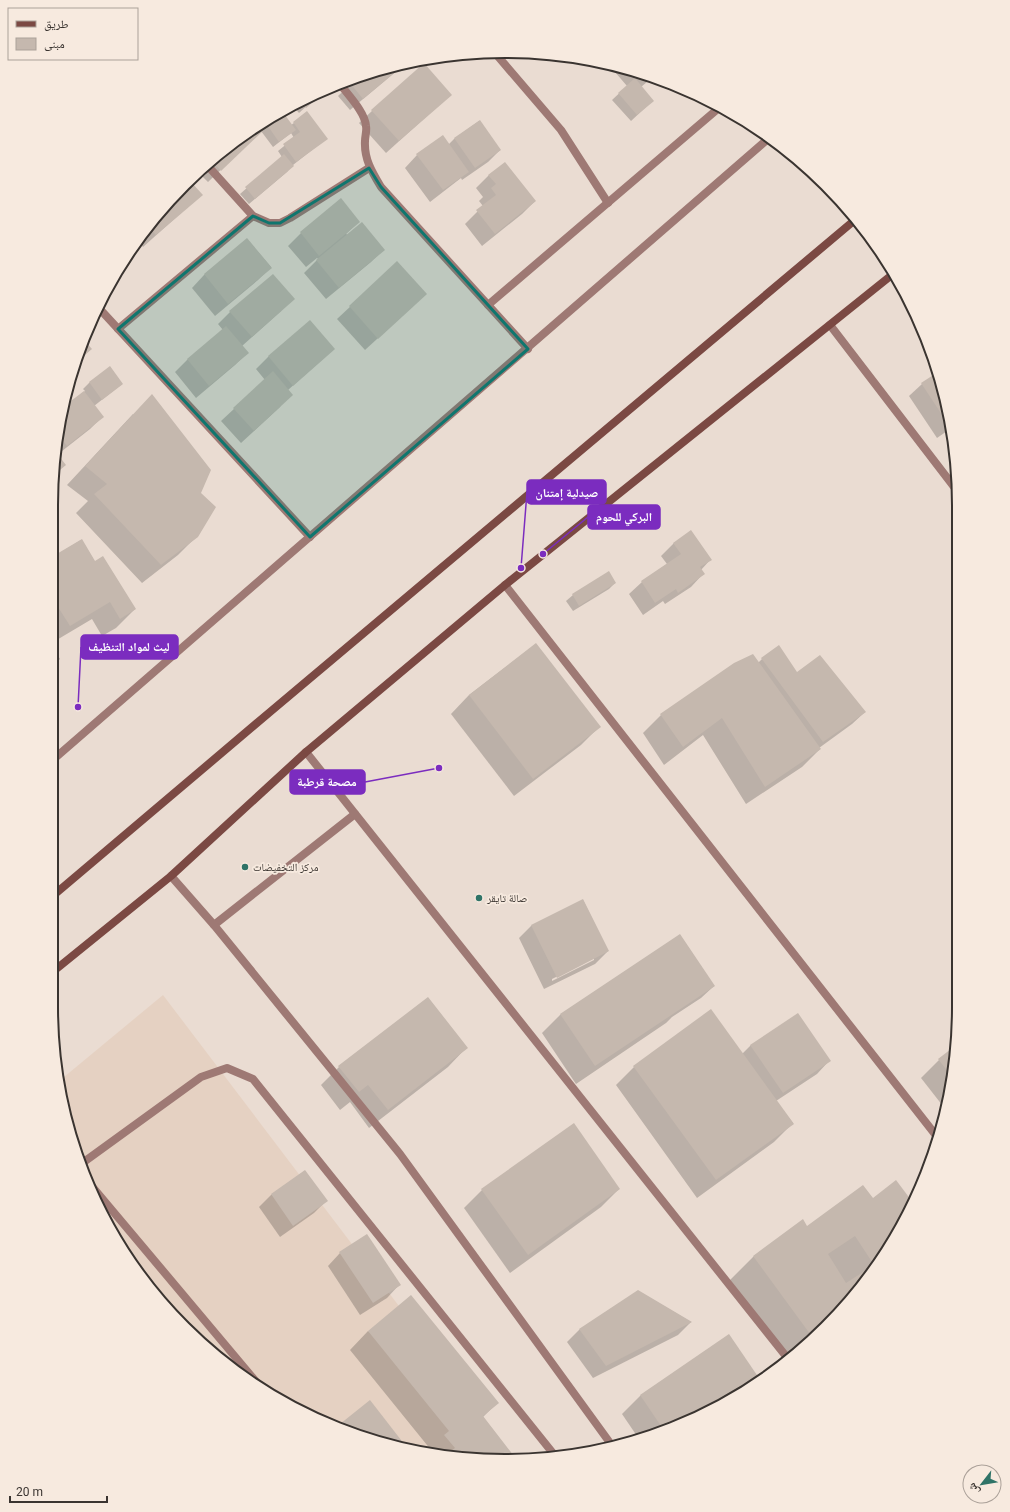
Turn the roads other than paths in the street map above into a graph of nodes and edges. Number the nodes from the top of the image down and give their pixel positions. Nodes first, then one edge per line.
1 (499, 58) edge
2 (343, 89) edge
3 (715, 111) edge
4 (765, 142) edge
5 (369, 168) junction
6 (210, 169) edge
7 (608, 203) junction
8 (253, 216) junction
9 (852, 223) edge
10 (889, 277) edge
11 (488, 305) junction
12 (102, 311) edge
13 (830, 325) junction
14 (118, 329) junction
15 (528, 349) junction
16 (951, 483) edge
17 (310, 537) junction
18 (505, 585) junction
19 (306, 752) junction
20 (58, 755) edge
21 (355, 814) junction
22 (172, 876) junction
23 (58, 891) edge
24 (214, 925) junction
25 (58, 968) edge
26 (934, 1133) edge
27 (86, 1161) edge
28 (100, 1196) edge
29 (785, 1355) edge
30 (249, 1373) edge
31 (609, 1441) edge
32 (552, 1451) edge

1 - 7 street
2 - 5 street
3 - 7 street
4 - 15 street
5 - 8 street
5 - 11 street
6 - 8 street
7 - 11 street
8 - 14 street
9 - 23 main road
10 - 13 main road
11 - 15 street
12 - 14 street
13 - 16 street
13 - 18 main road
14 - 17 street
15 - 17 street
17 - 20 street
18 - 19 main road
18 - 26 street
19 - 21 street
19 - 22 main road
21 - 24 street
21 - 29 street
22 - 24 street
22 - 25 main road
24 - 31 street
27 - 32 street
28 - 30 street

